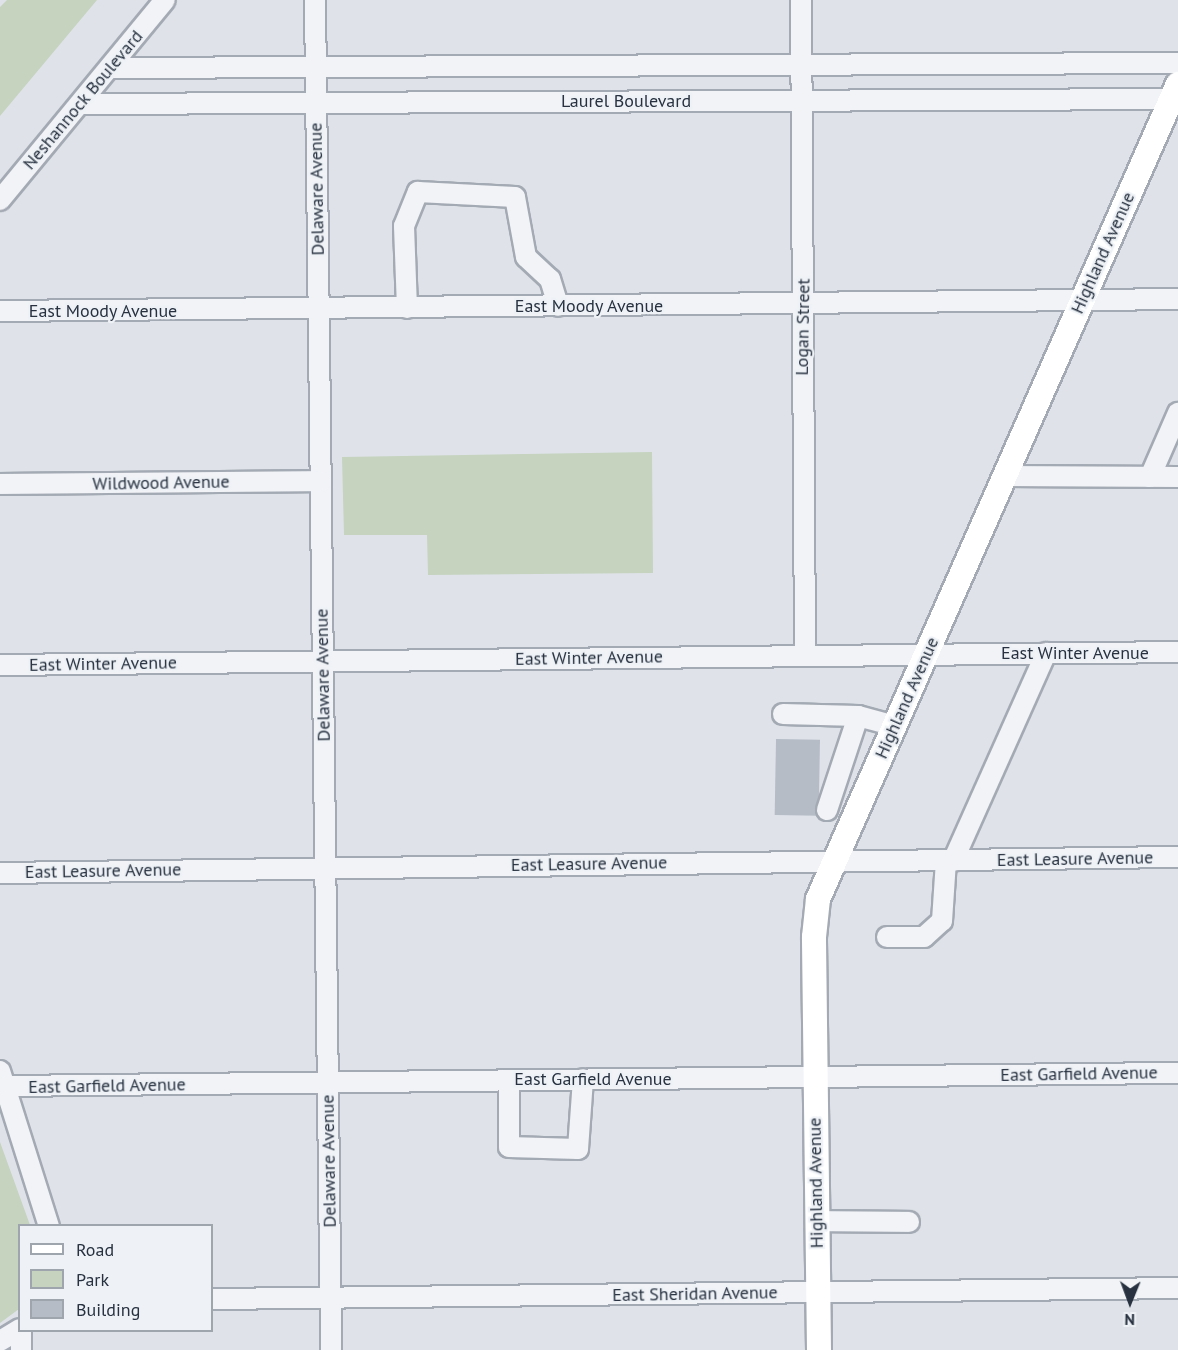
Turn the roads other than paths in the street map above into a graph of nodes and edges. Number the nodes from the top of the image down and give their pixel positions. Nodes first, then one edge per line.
1 (165, 0) edge
2 (315, 0) edge
3 (801, 0) edge
4 (1178, 63) edge
5 (802, 65) junction
6 (110, 68) junction
7 (316, 69) junction
8 (1176, 92) edge
9 (802, 100) junction
10 (316, 102) junction
11 (80, 104) junction
12 (0, 200) edge
13 (1178, 299) edge
14 (1082, 301) junction
15 (803, 304) junction
16 (558, 306) junction
17 (407, 308) junction
18 (319, 309) junction
19 (0, 311) edge
20 (1176, 416) edge
21 (1005, 476) junction
22 (1150, 477) junction
23 (1178, 477) edge
24 (321, 481) junction
25 (0, 484) edge
26 (1178, 652) edge
27 (1046, 653) junction
28 (805, 654) junction
29 (927, 654) junction
30 (323, 661) junction
31 (0, 665) edge
32 (783, 714) dead end
33 (858, 716) junction
34 (895, 726) junction
35 (827, 810) dead end
36 (1178, 857) edge
37 (834, 861) junction
38 (950, 861) junction
39 (325, 867) junction
40 (0, 873) edge
41 (887, 937) dead end
42 (1178, 1072) edge
43 (815, 1077) junction
44 (4, 1078) edge
45 (583, 1079) junction
46 (509, 1080) junction
47 (328, 1084) junction
48 (817, 1221) junction
49 (909, 1222) dead end
50 (48, 1224) edge
51 (1178, 1288) edge
52 (818, 1292) junction
53 (331, 1297) junction
54 (213, 1299) edge
55 (18, 1331) edge
56 (20, 1332) edge
57 (0, 1341) edge
58 (21, 1350) edge
59 (331, 1350) edge
60 (819, 1350) edge

1 - 6 street, Neshannock Boulevard
2 - 7 street, Delaware Avenue
3 - 5 street, Logan Street
4 - 5 street, Laurel Boulevard
5 - 7 street, Laurel Boulevard
5 - 9 street, Logan Street
6 - 7 street, Laurel Boulevard
6 - 11 street, Neshannock Boulevard
7 - 10 street, Delaware Avenue
8 - 9 street, Laurel Boulevard
8 - 14 main road, Highland Avenue
9 - 10 street, Laurel Boulevard
9 - 15 street, Logan Street
10 - 11 street, Laurel Boulevard
10 - 18 street, Delaware Avenue
11 - 12 street, Neshannock Boulevard
13 - 14 street, East Moody Avenue
14 - 15 street, East Moody Avenue
14 - 21 main road, Highland Avenue
15 - 16 street, East Moody Avenue
15 - 28 street, Logan Street
16 - 17 street, East Moody Avenue
16 - 17 street
17 - 18 street, East Moody Avenue
18 - 19 street, East Moody Avenue
18 - 24 street, Delaware Avenue
20 - 22 street
21 - 22 street
21 - 29 main road, Highland Avenue
22 - 23 street
24 - 25 street, Wildwood Avenue
24 - 30 street, Delaware Avenue
26 - 27 street, East Winter Avenue
27 - 29 street, East Winter Avenue
27 - 38 street
28 - 29 street, East Winter Avenue
28 - 30 street, East Winter Avenue
29 - 34 main road, Highland Avenue
30 - 31 street, East Winter Avenue
30 - 39 street, Delaware Avenue
32 - 33 street
33 - 34 street
33 - 35 street
34 - 37 main road, Highland Avenue
36 - 38 street, East Leasure Avenue
37 - 38 street, East Leasure Avenue
37 - 39 street, East Leasure Avenue
37 - 43 main road, Highland Avenue
38 - 41 street
39 - 40 street, East Leasure Avenue
39 - 47 street, Delaware Avenue
42 - 43 street, East Garfield Avenue
43 - 45 street, East Garfield Avenue
43 - 48 main road, Highland Avenue
44 - 47 street, East Garfield Avenue
44 - 50 street
45 - 46 street, East Garfield Avenue
45 - 46 street
46 - 47 street, East Garfield Avenue
47 - 53 street, Delaware Avenue
48 - 49 street
48 - 52 main road, Highland Avenue
51 - 52 street, East Sheridan Avenue
52 - 53 street, East Sheridan Avenue
52 - 60 main road, Highland Avenue
53 - 54 street, East Sheridan Avenue
53 - 59 street, Delaware Avenue
55 - 57 street
56 - 58 street

